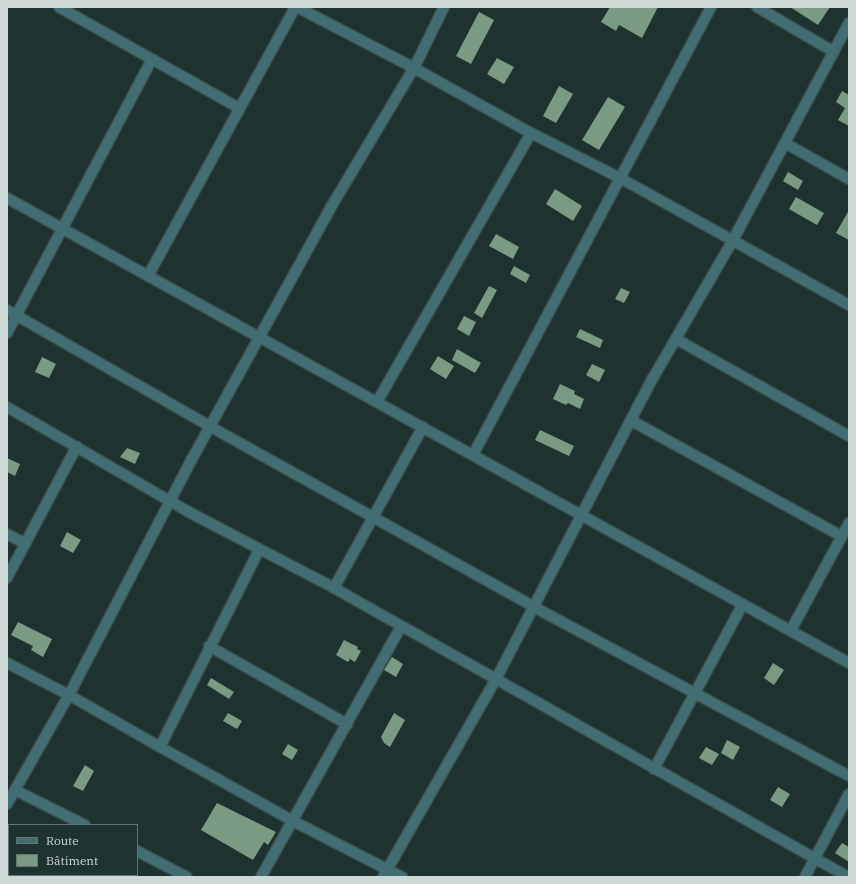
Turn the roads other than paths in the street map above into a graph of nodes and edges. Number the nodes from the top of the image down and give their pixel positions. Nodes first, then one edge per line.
1 (59, 7) edge
2 (296, 7) edge
3 (444, 7) edge
4 (711, 7) edge
5 (757, 7) edge
6 (849, 23) edge
7 (834, 52) junction
8 (152, 59) junction
9 (414, 68) junction
10 (239, 108) junction
11 (531, 133) junction
12 (785, 144) junction
13 (620, 178) junction
14 (849, 179) edge
15 (7, 198) edge
16 (62, 228) junction
17 (733, 240) junction
18 (148, 276) junction
19 (849, 305) edge
20 (7, 310) edge
21 (16, 315) junction
22 (7, 333) edge
23 (261, 338) junction
24 (676, 339) junction
25 (377, 402) junction
26 (7, 407) edge
27 (632, 421) junction
28 (211, 427) junction
29 (423, 427) junction
30 (849, 436) edge
31 (77, 446) junction
32 (473, 455) junction
33 (171, 501) junction
34 (582, 515) junction
35 (372, 518) junction
36 (849, 522) edge
37 (7, 534) edge
38 (841, 536) junction
39 (26, 544) junction
40 (259, 550) junction
41 (7, 578) edge
42 (334, 588) junction
43 (743, 604) junction
44 (534, 607) junction
45 (401, 626) junction
46 (791, 630) junction
47 (209, 646) junction
48 (849, 663) edge
49 (7, 664) edge
50 (496, 679) junction
51 (696, 694) junction
52 (69, 695) junction
53 (347, 724) junction
54 (160, 747) junction
55 (654, 769) junction
56 (849, 776) edge
57 (15, 790) junction
58 (849, 794) edge
59 (7, 804) edge
60 (293, 821) junction
61 (83, 824) edge
62 (138, 852) edge
63 (814, 859) junction
64 (385, 873) edge
65 (187, 877) edge
66 (261, 877) edge
67 (402, 877) edge
68 (805, 877) edge
69 (848, 877) edge

1 - 8 street
2 - 9 street
2 - 10 street
3 - 9 street
4 - 13 street
5 - 7 street
6 - 7 street
7 - 12 street
8 - 10 street
8 - 16 street
9 - 11 street
9 - 23 street
10 - 18 street
11 - 13 street
11 - 25 street
12 - 14 street
12 - 17 street
13 - 17 street
13 - 32 street
15 - 16 street
16 - 18 street
16 - 21 street
17 - 19 street
17 - 24 street
18 - 23 street
20 - 21 street
21 - 22 street
21 - 28 street
23 - 25 street
23 - 28 street
24 - 27 street
24 - 30 street
25 - 29 street
26 - 31 street
27 - 34 street
27 - 38 street
28 - 33 street
28 - 35 street
29 - 32 street
29 - 35 street
31 - 33 street
31 - 39 street
32 - 34 street
33 - 40 street
33 - 52 street
34 - 43 street
34 - 44 street
35 - 42 street
35 - 44 street
36 - 38 street
37 - 39 street
38 - 46 street
39 - 41 street
40 - 42 street
40 - 47 street
42 - 45 street
43 - 46 street
43 - 51 street
44 - 50 street
44 - 51 street
45 - 50 street
45 - 53 street
46 - 48 street
47 - 53 street
47 - 54 street
49 - 52 street
50 - 55 street
50 - 64 street
51 - 55 street
51 - 56 street
52 - 54 street
52 - 57 street
53 - 60 street
54 - 60 street
55 - 63 street
57 - 59 street
57 - 61 street
58 - 63 street
60 - 64 street
60 - 66 street
62 - 65 street
63 - 68 street
63 - 69 street
64 - 67 street

